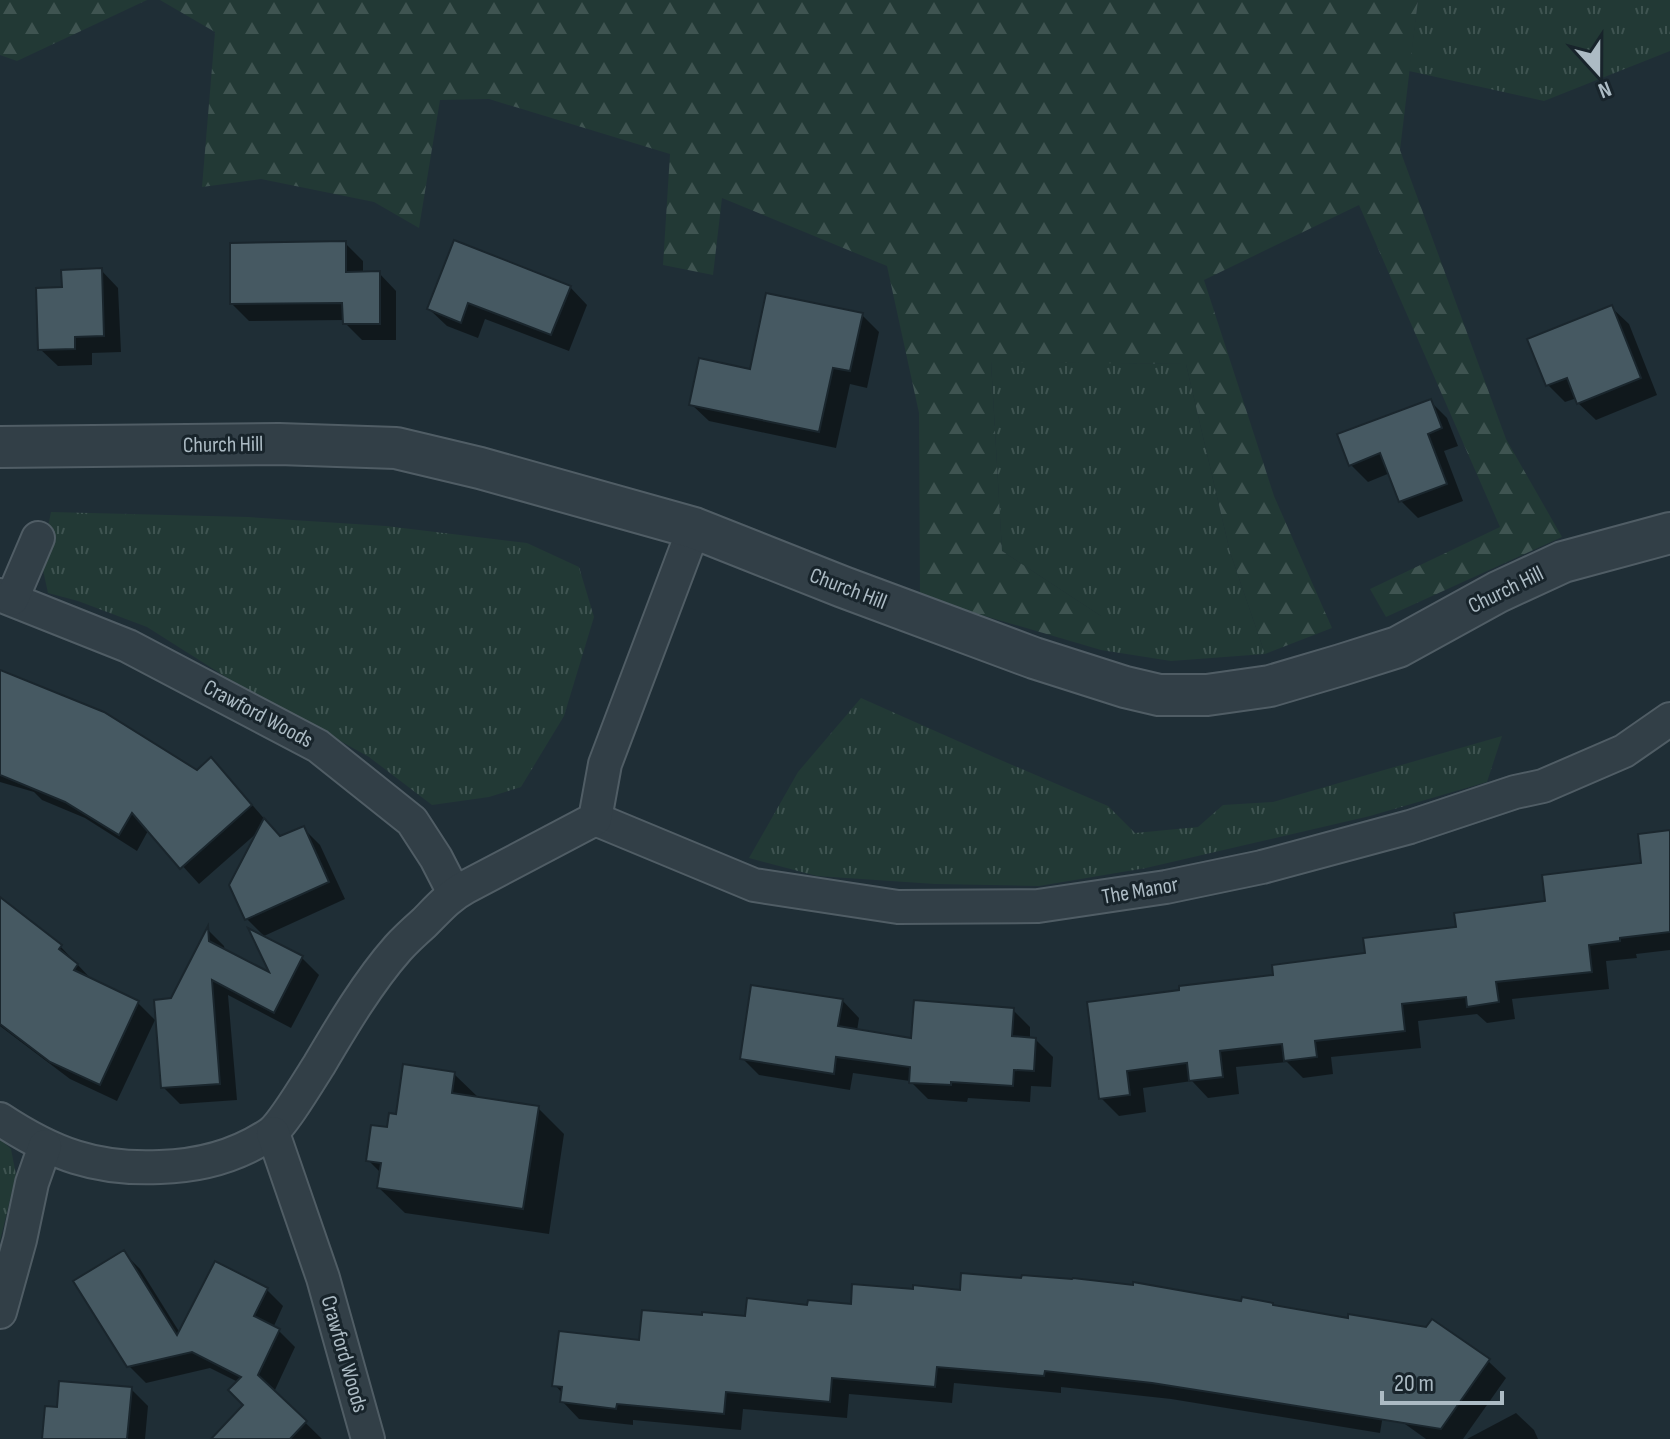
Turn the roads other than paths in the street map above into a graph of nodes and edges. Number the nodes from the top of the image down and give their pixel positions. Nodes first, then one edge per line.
1 (0, 447) edge
2 (694, 528) junction
3 (1670, 533) edge
4 (38, 538) dead end
5 (6, 597) edge
6 (1670, 719) edge
7 (595, 819) junction
8 (454, 893) junction
9 (0, 1119) edge
10 (273, 1133) junction
11 (45, 1146) junction
12 (0, 1312) edge
13 (368, 1439) edge

1 - 2 street, Church Hill
2 - 3 street, Church Hill
2 - 7 street
4 - 5 street, Crawford Woods
5 - 8 street, Crawford Woods
6 - 7 street, The Manor
7 - 8 street
8 - 10 street
9 - 11 street
10 - 11 street
10 - 13 street, Crawford Woods
11 - 12 street

